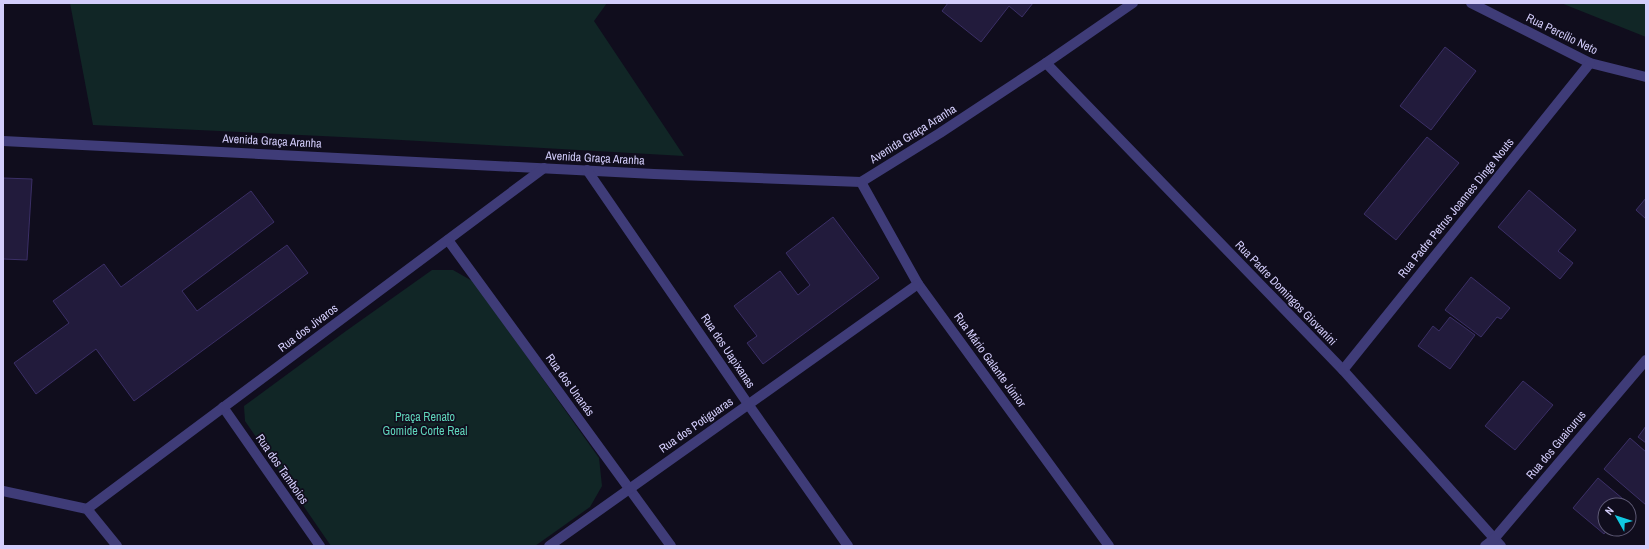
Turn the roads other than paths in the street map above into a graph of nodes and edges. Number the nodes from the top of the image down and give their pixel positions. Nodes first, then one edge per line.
1 (1133, 3) edge
2 (1471, 3) edge
3 (1046, 63) junction
4 (1590, 63) junction
5 (1646, 77) edge
6 (3, 141) edge
7 (544, 168) junction
8 (587, 170) junction
9 (861, 182) junction
10 (448, 240) junction
11 (918, 284) junction
12 (1646, 360) edge
13 (1343, 370) junction
14 (748, 404) junction
15 (223, 407) junction
16 (629, 489) junction
17 (3, 491) edge
18 (88, 509) junction
19 (1498, 542) edge
20 (117, 546) edge
21 (320, 546) edge
22 (548, 546) edge
23 (671, 546) edge
24 (848, 546) edge
25 (1109, 546) edge
26 (1485, 546) edge

1 - 3 street, Avenida Graça Aranha
2 - 4 street, Rua Percílio Neto
3 - 9 street, Avenida Graça Aranha
3 - 13 street, Rua Padre Domingos Giovanini
4 - 5 street, Rua Percílio Neto
4 - 13 street, Rua Padre Petrus Joannes Dinge Nouts
6 - 7 street, Avenida Graça Aranha
7 - 8 street, Avenida Graça Aranha
7 - 10 street, Rua dos Jivaros
8 - 9 street, Avenida Graça Aranha
8 - 14 street, Rua dos Uapixanas
9 - 11 street, Rua Mário Galante Júnior
10 - 15 street, Rua dos Jivaros
10 - 16 street, Rua dos Unanás
11 - 14 street, Rua dos Potiguaras
11 - 25 street, Rua Mário Galante Júnior
12 - 19 street, Rua dos Guaicurus
13 - 19 street, Rua Padre Domingos Giovanini
14 - 16 street, Rua dos Potiguaras
14 - 24 street, Rua dos Uapixanas
15 - 18 street, Rua dos Jivaros
15 - 21 street, Rua dos Tamboios
16 - 22 street, Rua dos Potiguaras
16 - 23 street, Rua dos Unanás
17 - 18 street
18 - 20 street
19 - 26 street, Rua dos Guaicurus

